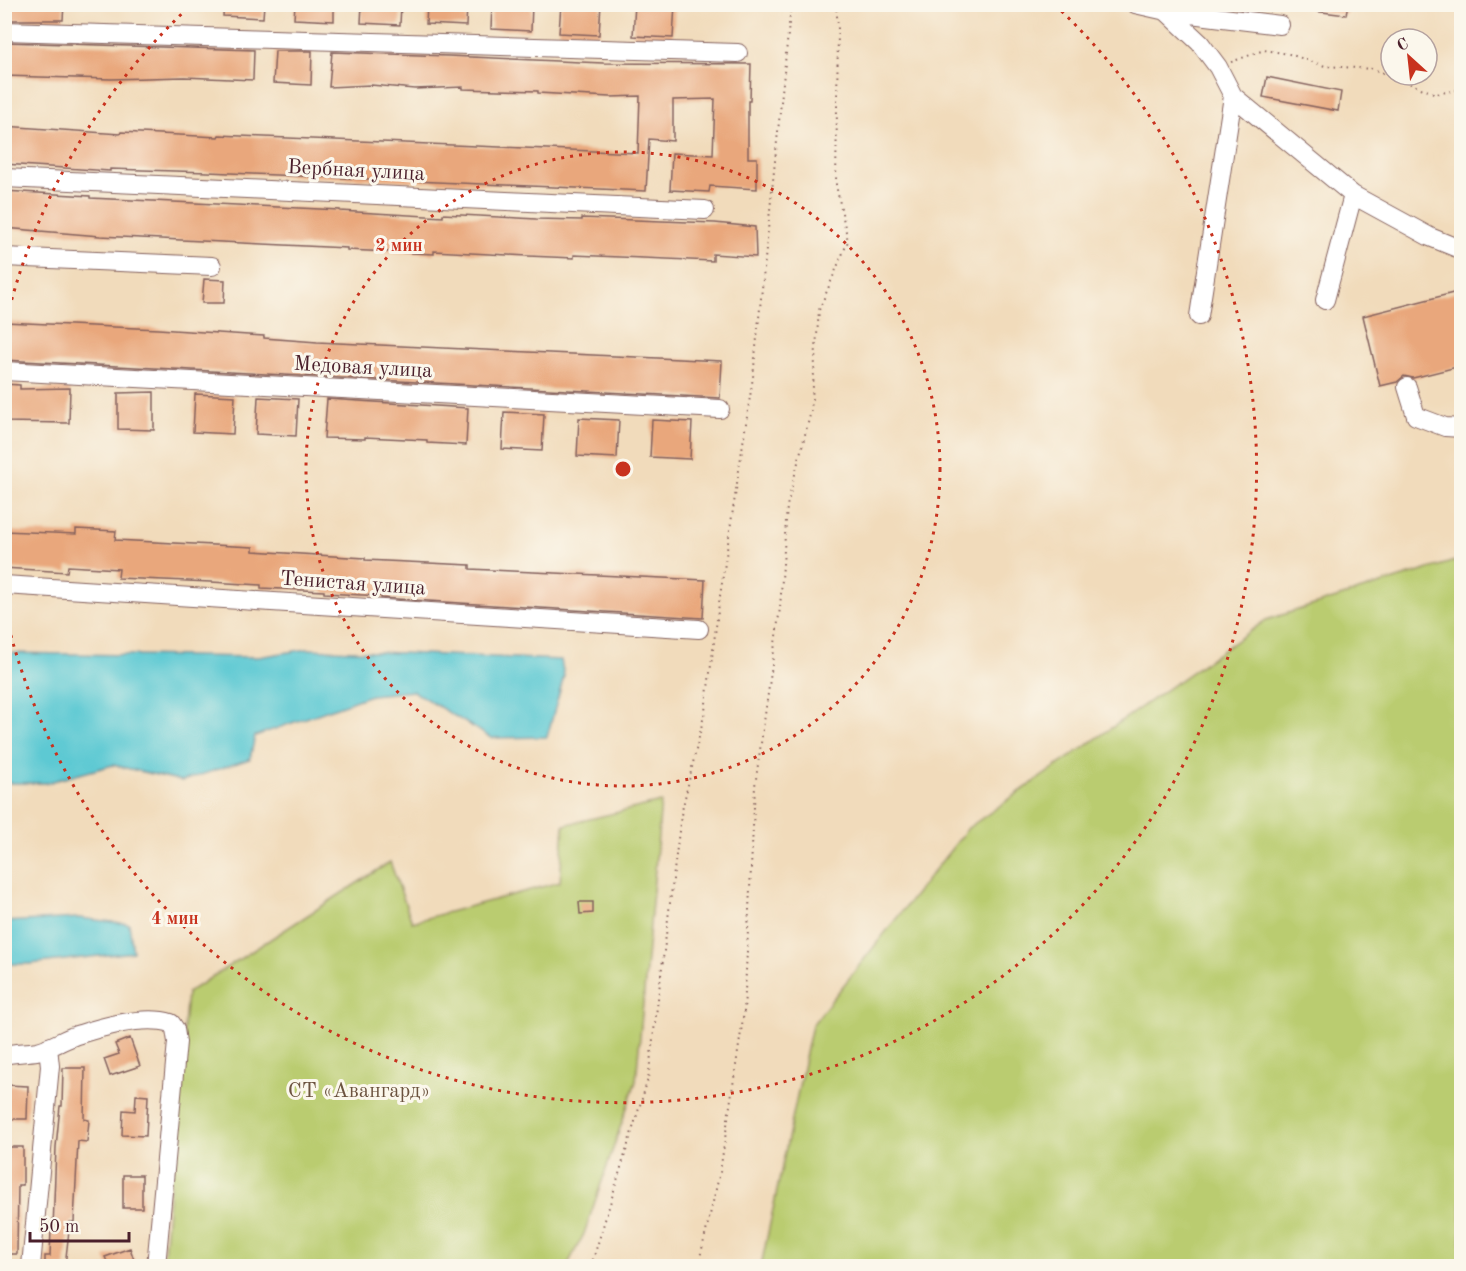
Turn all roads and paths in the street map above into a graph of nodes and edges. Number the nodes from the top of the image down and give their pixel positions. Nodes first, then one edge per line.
1 (836, 4) edge
2 (1135, 4) edge
3 (1166, 11) junction
4 (1280, 25) dead end
5 (4, 31) edge
6 (738, 53) dead end
7 (1218, 68) junction
8 (1461, 89) edge
9 (1233, 96) junction
10 (4, 178) edge
11 (1353, 195) junction
12 (705, 210) dead end
13 (1461, 250) edge
14 (4, 257) edge
15 (212, 266) dead end
16 (1325, 300) dead end
17 (1199, 316) dead end
18 (4, 371) edge
19 (1407, 387) dead end
20 (720, 410) dead end
21 (1461, 428) edge
22 (4, 585) edge
23 (699, 629) dead end
24 (48, 1047) junction
25 (4, 1055) edge
26 (32, 1266) edge
27 (156, 1266) edge
28 (699, 1266) edge

1 - 28 path
2 - 3 street
3 - 4 street
3 - 7 street
5 - 6 street
7 - 8 path
7 - 9 street
9 - 11 street
9 - 17 street
10 - 12 street, Вербная улица
11 - 13 street
11 - 16 street
14 - 15 street
18 - 20 street, Медовая улица
19 - 21 street
22 - 23 street, Тенистая улица
24 - 25 street
24 - 26 street
24 - 27 street

